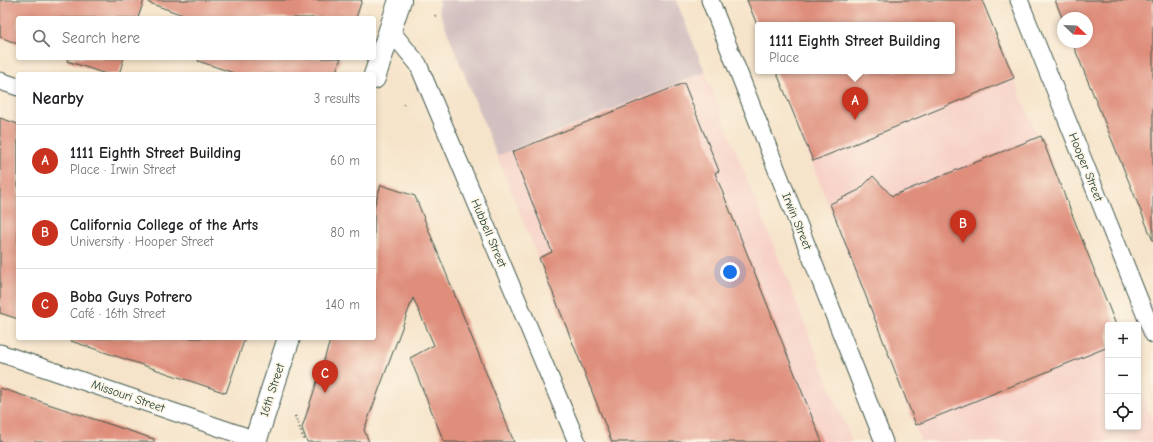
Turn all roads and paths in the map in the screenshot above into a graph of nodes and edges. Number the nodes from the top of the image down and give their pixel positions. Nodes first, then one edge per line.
1 (400, 0) edge
2 (710, 0) edge
3 (1020, 0) edge
4 (390, 30) junction
5 (376, 72) edge
6 (0, 81) edge
7 (16, 86) edge
8 (404, 104) dead end
9 (404, 108) dead end
10 (1153, 334) edge
11 (288, 340) edge
12 (0, 353) edge
13 (295, 416) dead end
14 (255, 441) edge
15 (305, 442) edge
16 (576, 442) edge
17 (884, 442) edge

1 - 4 main road
2 - 17 street, Irwin Street
3 - 10 street, Hooper Street
4 - 5 main road
4 - 16 street, Hubbell Street
6 - 7 street
8 - 9 path
11 - 14 main road, 16th Street
12 - 14 street, Missouri Street
13 - 15 path

